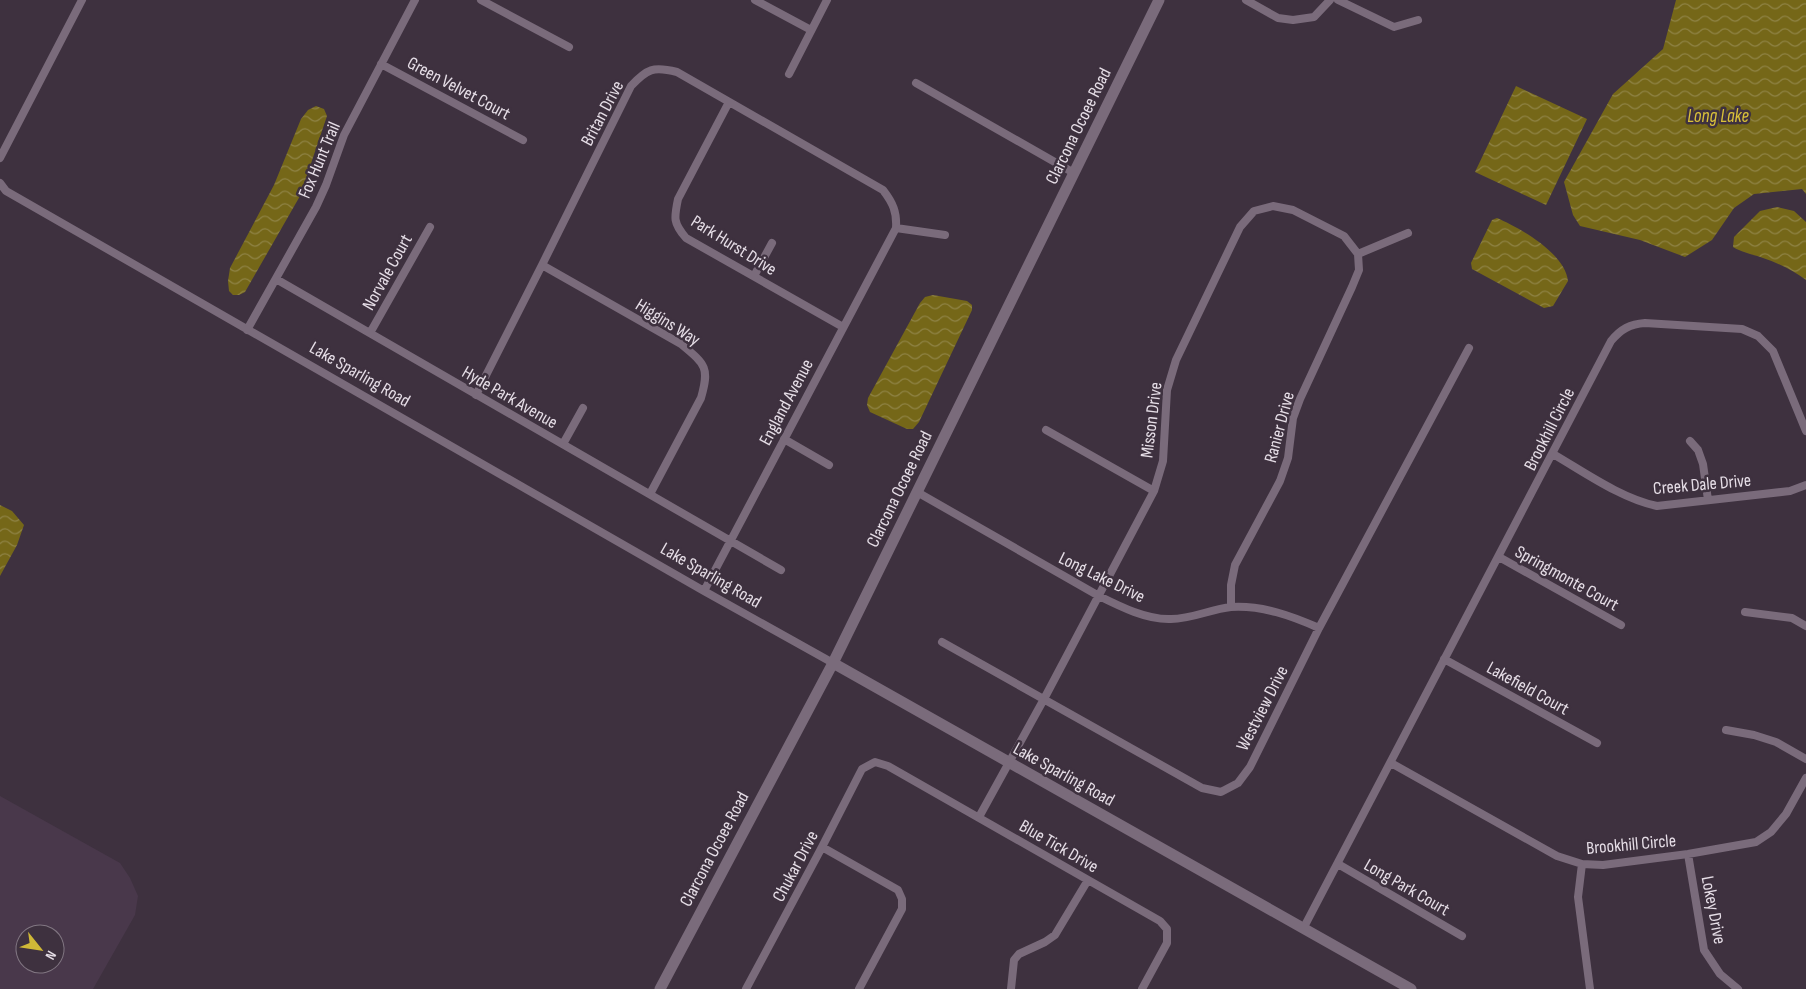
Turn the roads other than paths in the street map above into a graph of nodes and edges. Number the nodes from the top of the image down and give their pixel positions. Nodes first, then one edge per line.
1 (82, 0) edge
2 (415, 0) edge
3 (481, 0) edge
4 (755, 0) edge
5 (826, 0) edge
6 (1160, 0) edge
7 (1246, 0) edge
8 (1330, 0) edge
9 (1338, 0) edge
10 (1418, 20) dead end
11 (811, 30) junction
12 (569, 47) dead end
13 (381, 64) junction
14 (788, 74) dead end
15 (916, 83) dead end
16 (729, 102) junction
17 (523, 140) dead end
18 (0, 158) edge
19 (1074, 173) junction
20 (0, 183) edge
21 (430, 227) dead end
22 (896, 228) junction
23 (1408, 233) dead end
24 (945, 235) dead end
25 (772, 243) dead end
26 (1358, 254) junction
27 (542, 265) junction
28 (754, 276) junction
29 (276, 279) junction
30 (843, 327) junction
31 (247, 330) junction
32 (370, 333) junction
33 (1469, 348) dead end
34 (476, 395) junction
35 (583, 408) dead end
36 (1046, 430) dead end
37 (1806, 431) edge
38 (784, 439) junction
39 (1690, 441) dead end
40 (563, 444) junction
41 (1553, 454) junction
42 (829, 466) dead end
43 (1806, 485) edge
44 (1154, 491) junction
45 (917, 492) junction
46 (650, 494) junction
47 (1708, 500) junction
48 (729, 541) junction
49 (1499, 557) junction
50 (781, 570) dead end
51 (704, 591) junction
52 (1099, 596) junction
53 (1231, 608) junction
54 (1745, 612) dead end
55 (1621, 625) dead end
56 (1806, 626) edge
57 (1319, 628) junction
58 (942, 642) dead end
59 (1444, 660) junction
60 (833, 663) junction
61 (1044, 699) junction
62 (1726, 730) dead end
63 (1597, 743) dead end
64 (1806, 760) edge
65 (875, 762) joint
66 (1391, 762) junction
67 (1009, 763) junction
68 (1806, 778) edge
69 (980, 817) junction
70 (822, 847) junction
71 (1688, 854) junction
72 (1338, 864) junction
73 (1582, 864) junction
74 (1088, 880) junction
75 (1303, 929) junction
76 (1462, 936) dead end
77 (660, 989) edge
78 (746, 989) edge
79 (859, 989) edge
80 (1011, 989) edge
81 (1142, 989) edge
82 (1411, 989) edge
83 (1590, 989) edge
84 (1738, 989) edge

1 - 18 street
2 - 13 street, Fox Hunt Trail
3 - 12 street
4 - 11 street
5 - 11 street
6 - 19 street, Clarcona Ocoee Road
7 - 8 street
9 - 10 street
11 - 14 street
13 - 17 street, Green Velvet Court
13 - 29 street, Fox Hunt Trail
15 - 19 street
16 - 22 street, Britan Drive
16 - 27 street, Britan Drive
16 - 28 street, Park Hurst Drive
19 - 45 street, Clarcona Ocoee Road
20 - 31 street, Lake Sparling Road
21 - 32 street, Norvale Court
22 - 24 street
22 - 30 street, England Avenue
23 - 26 street
25 - 28 street
26 - 44 street, Misson Drive
26 - 53 street, Ranier Drive
27 - 34 street, Britan Drive
27 - 46 street, Higgins Way
28 - 30 street, Park Hurst Drive
29 - 31 street, Fox Hunt Trail
29 - 32 street, Hyde Park Avenue
30 - 38 street, England Avenue
31 - 51 street, Lake Sparling Road
32 - 34 street, Hyde Park Avenue
33 - 57 street, Westview Drive
34 - 40 street, Hyde Park Avenue
35 - 40 street
36 - 44 street
37 - 41 street, Brookhill Circle
38 - 42 street
38 - 48 street, England Avenue
39 - 47 street
40 - 46 street, Hyde Park Avenue
41 - 47 street, Creek Dale Drive
41 - 49 street, Brookhill Circle
43 - 47 street, Creek Dale Drive
44 - 52 street, Misson Drive
45 - 52 street, Long Lake Drive
45 - 60 street, Clarcona Ocoee Road
46 - 48 street, Hyde Park Avenue
48 - 50 street, Hyde Park Avenue
48 - 51 street, England Avenue
49 - 55 street, Springmonte Court
49 - 59 street, Brookhill Circle
51 - 60 street, Lake Sparling Road
52 - 53 street, Long Lake Drive
52 - 61 street, Misson Drive
53 - 57 street, Long Lake Drive
54 - 56 street
57 - 61 street, Westview Drive
58 - 61 street, Westview Drive
59 - 63 street, Lakefield Court
59 - 66 street, Brookhill Circle
60 - 67 street, Lake Sparling Road
60 - 77 street, Clarcona Ocoee Road
61 - 67 street, Misson Drive
62 - 64 street
65 - 69 street, Blue Tick Drive
65 - 70 street, Chukar Drive
66 - 72 street, Brookhill Circle
66 - 73 street, Brookhill Circle
67 - 69 street, Misson Drive
67 - 75 street, Lake Sparling Road
68 - 71 street, Brookhill Circle
69 - 74 street, Blue Tick Drive
70 - 78 street, Chukar Drive
70 - 79 street
71 - 73 street, Brookhill Circle
71 - 84 street, Lokey Drive
72 - 75 street, Brookhill Circle
72 - 76 street, Long Park Court
73 - 83 street
74 - 80 street
74 - 81 street, Blue Tick Drive
75 - 82 street, Lake Sparling Road

